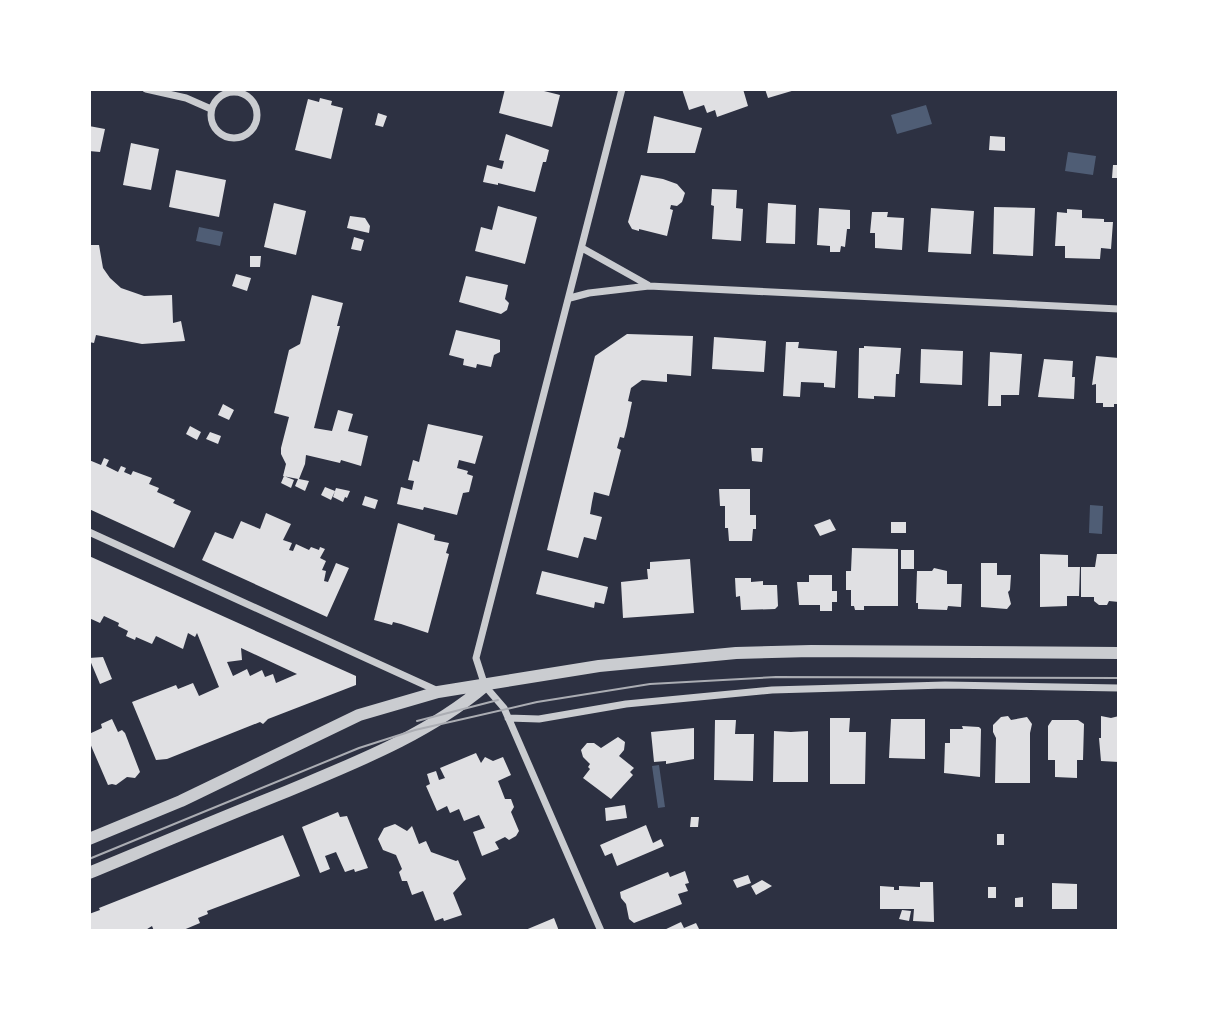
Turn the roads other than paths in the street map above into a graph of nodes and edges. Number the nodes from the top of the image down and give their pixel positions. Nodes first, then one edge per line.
1 (146, 89) edge
2 (622, 89) edge
3 (243, 91) edge
4 (211, 109) junction
5 (582, 248) junction
6 (649, 286) junction
7 (570, 298) junction
8 (1119, 309) edge
9 (89, 533) edge
10 (1119, 653) edge
11 (485, 685) junction
12 (1119, 688) edge
13 (439, 692) junction
14 (508, 718) junction
15 (89, 839) edge
16 (89, 873) edge
17 (601, 931) edge

1 - 4 street
2 - 5 street
3 - 4 street
3 - 4 street
5 - 6 street
5 - 7 street
6 - 7 street
6 - 8 street
7 - 11 street
9 - 13 street
10 - 11 street
11 - 13 street
11 - 14 street
11 - 16 street
12 - 14 street
13 - 15 street
14 - 17 street

